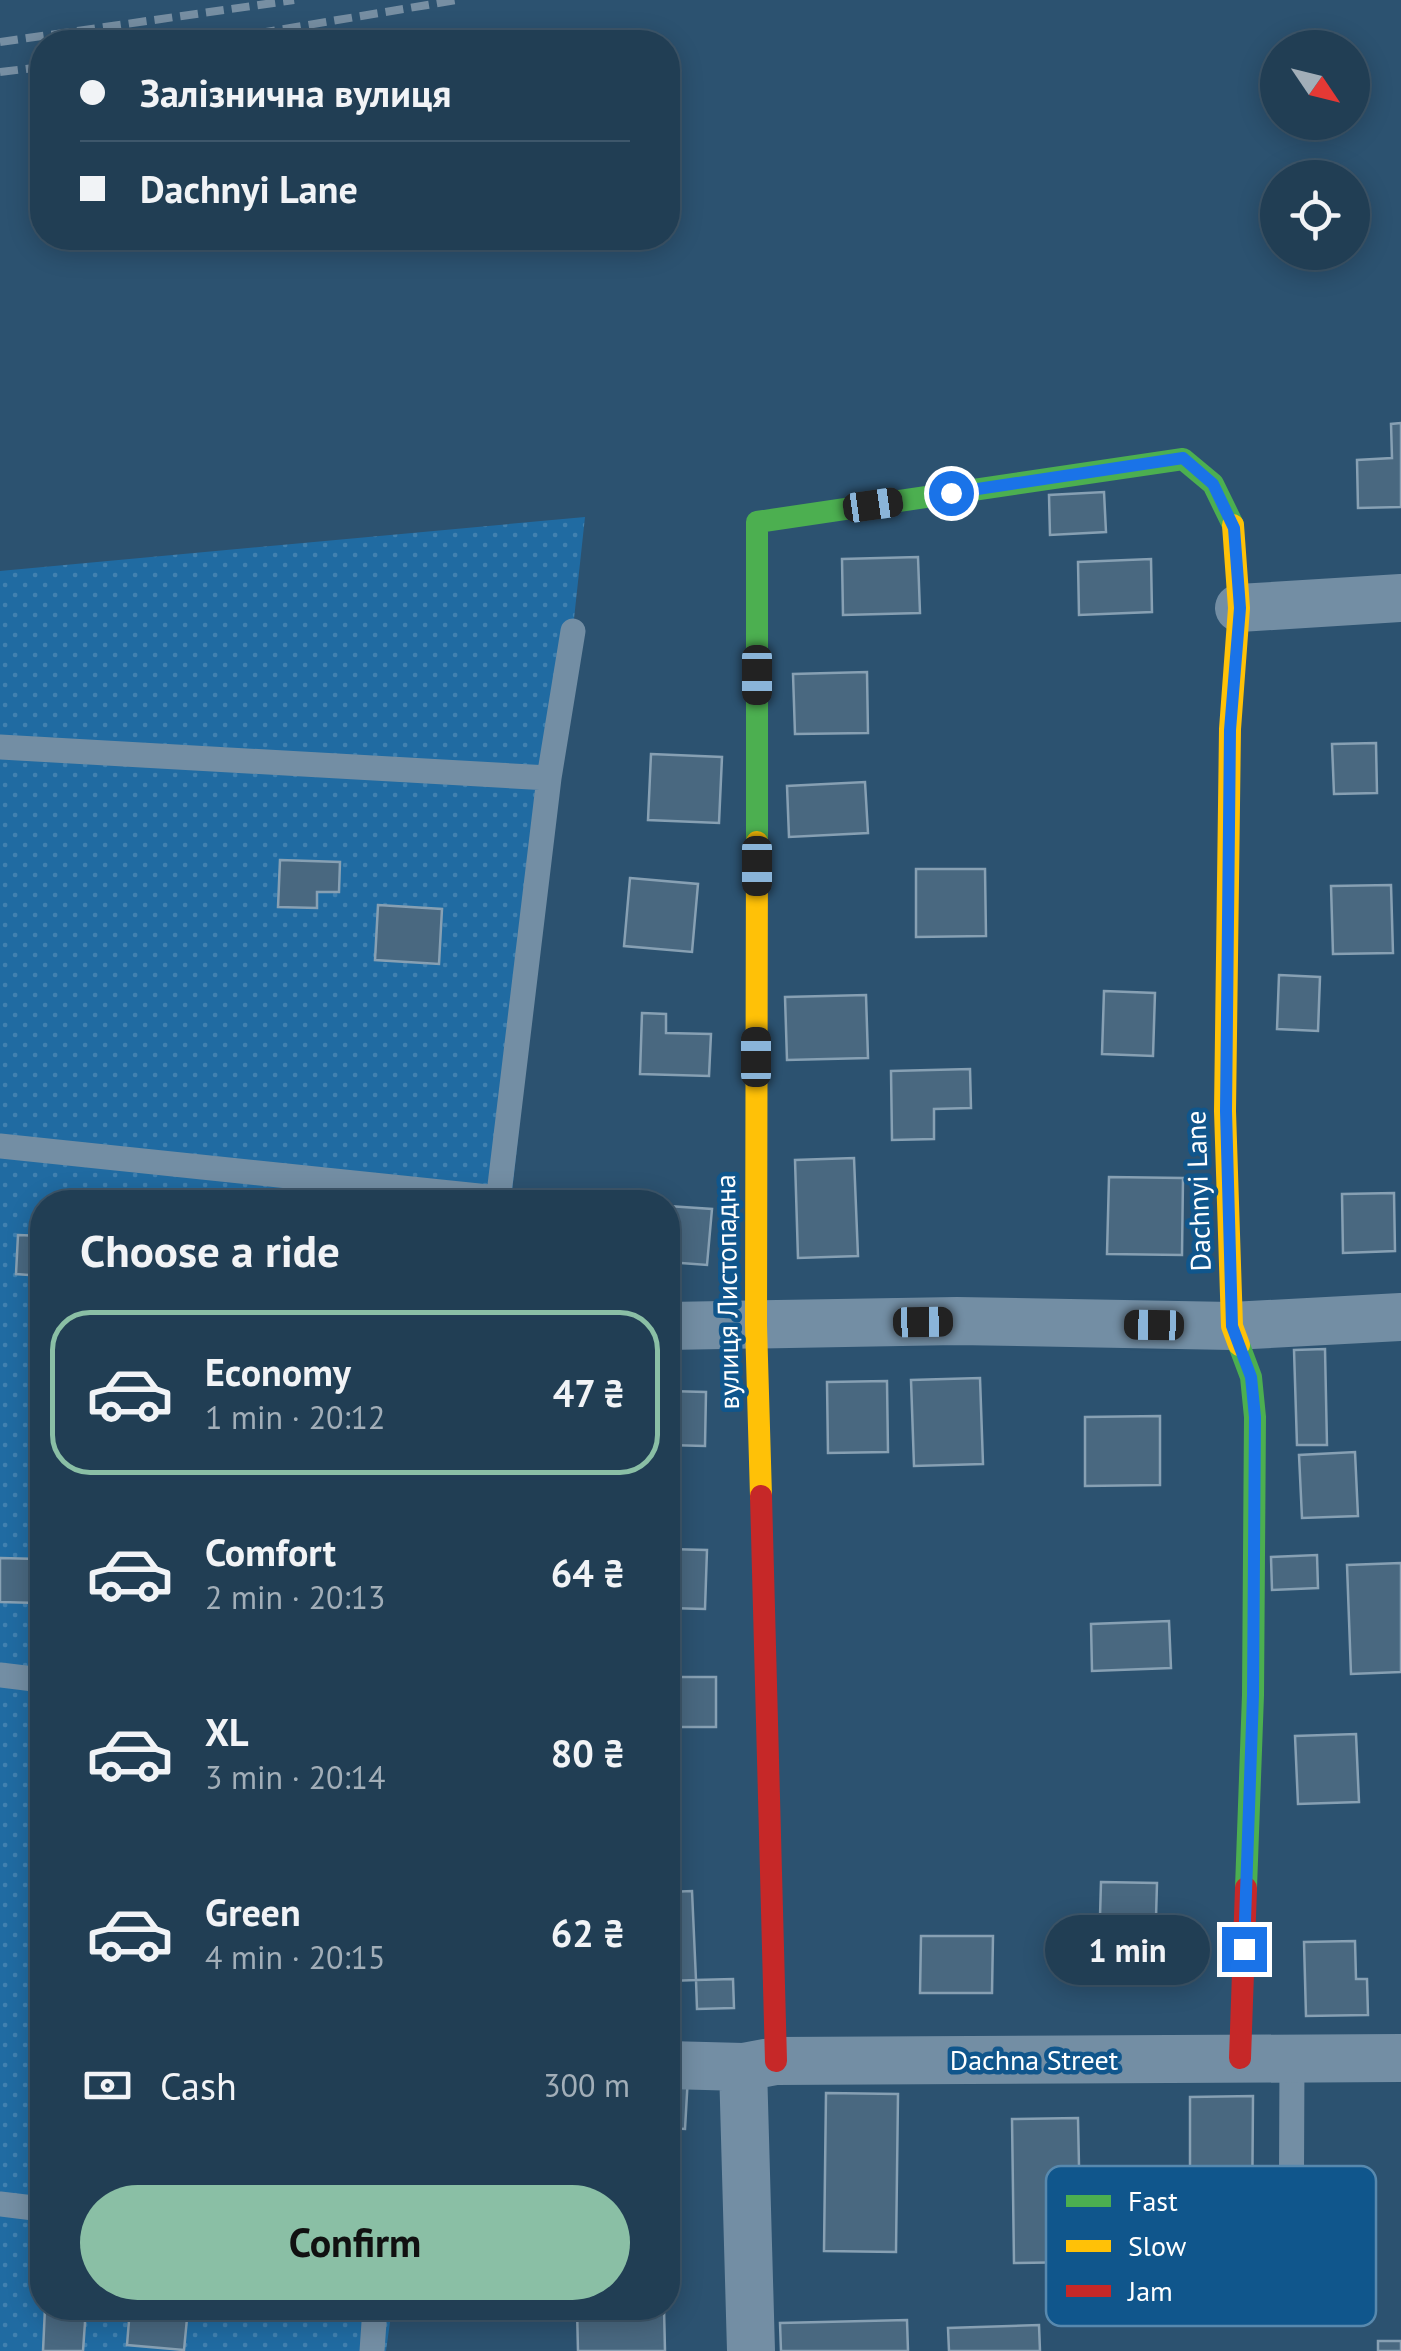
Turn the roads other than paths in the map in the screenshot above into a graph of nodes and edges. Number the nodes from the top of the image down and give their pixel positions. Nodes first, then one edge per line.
1 (1183, 458) joint
2 (1401, 598) edge
3 (1240, 608) junction
4 (573, 631) dead end
5 (0, 746) edge
6 (549, 778) junction
7 (0, 1146) edge
8 (406, 1190) edge
9 (499, 1190) edge
10 (1401, 1317) edge
11 (756, 1325) junction
12 (680, 1326) edge
13 (1232, 1326) junction
14 (0, 1675) edge
15 (30, 1679) edge
16 (1240, 2058) junction
17 (1292, 2058) junction
18 (1401, 2058) edge
19 (680, 2064) edge
20 (759, 2064) junction
21 (1291, 2166) edge
22 (0, 2204) edge
23 (30, 2207) edge
24 (374, 2320) edge
25 (372, 2351) edge
26 (751, 2351) edge

1 - 3 street, Dachnyi Lane
1 - 11 street, вулиця Листопадна
2 - 3 street
3 - 13 street, Dachnyi Lane
4 - 6 lane
5 - 6 lane
6 - 9 lane
7 - 8 lane
10 - 13 street
11 - 12 street
11 - 13 street
11 - 20 street, вулиця Листопадна
13 - 16 street, Dachnyi Lane
14 - 15 lane
16 - 17 street, Dachna Street
16 - 20 street, Dachna Street
17 - 18 street, Dachna Street
17 - 21 lane
19 - 20 street, Dachna Street
20 - 26 street
22 - 23 lane
24 - 25 lane

